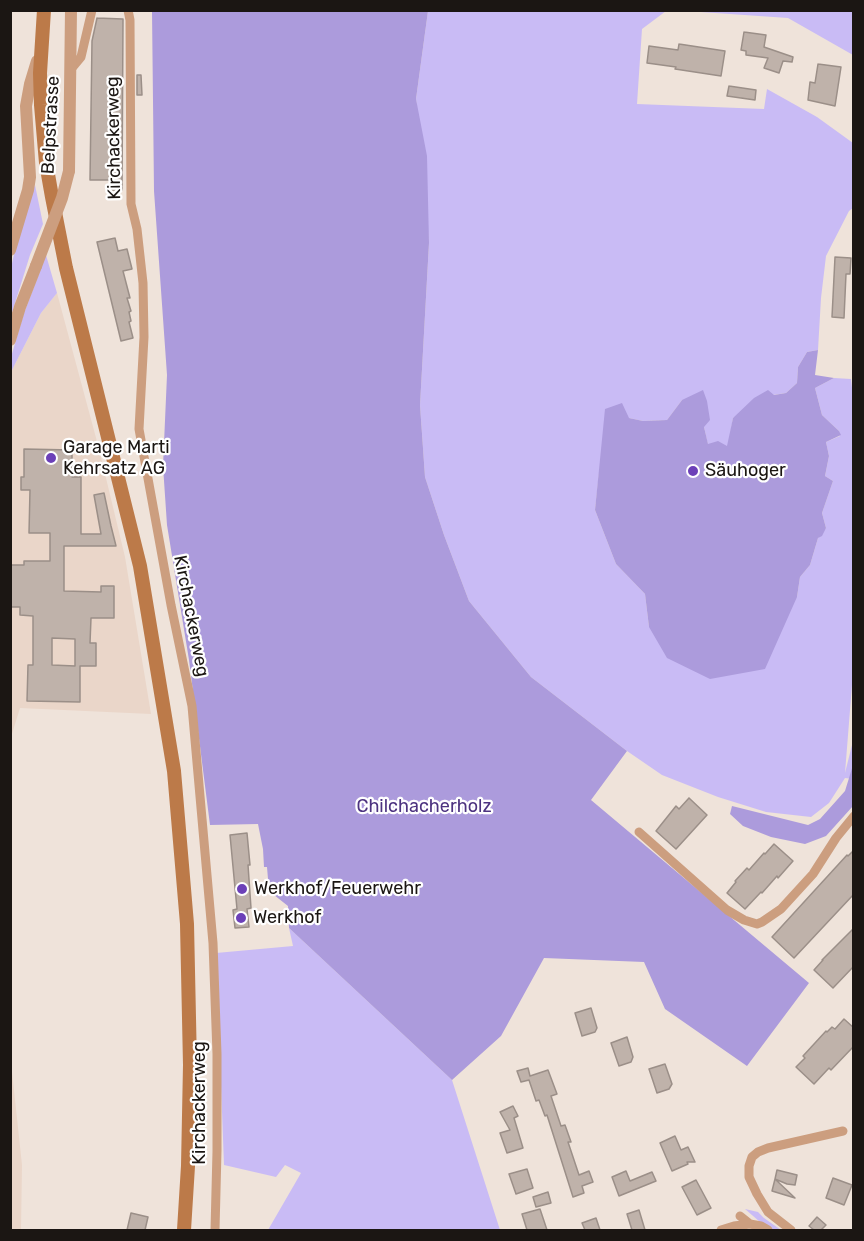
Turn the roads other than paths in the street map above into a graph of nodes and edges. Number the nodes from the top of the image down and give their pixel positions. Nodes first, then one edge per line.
1 (44, 10) edge
2 (71, 10) edge
3 (92, 10) edge
4 (128, 10) edge
5 (42, 45) junction
6 (71, 69) junction
7 (10, 250) edge
8 (10, 340) edge
9 (854, 816) edge
10 (639, 832) dead end
11 (843, 1131) dead end
12 (740, 1216) dead end
13 (750, 1224) junction
14 (184, 1230) edge
15 (215, 1230) edge
16 (721, 1230) edge
17 (768, 1230) edge
18 (791, 1230) edge

1 - 5 main road
2 - 6 street, Belpstrasse
3 - 6 street
4 - 15 street, Kirchackerweg
5 - 7 street, Belpstrasse
5 - 14 main road
6 - 8 street, Belpstrasse, bridge
9 - 10 street
11 - 18 street
12 - 13 street
13 - 16 street
13 - 17 street

